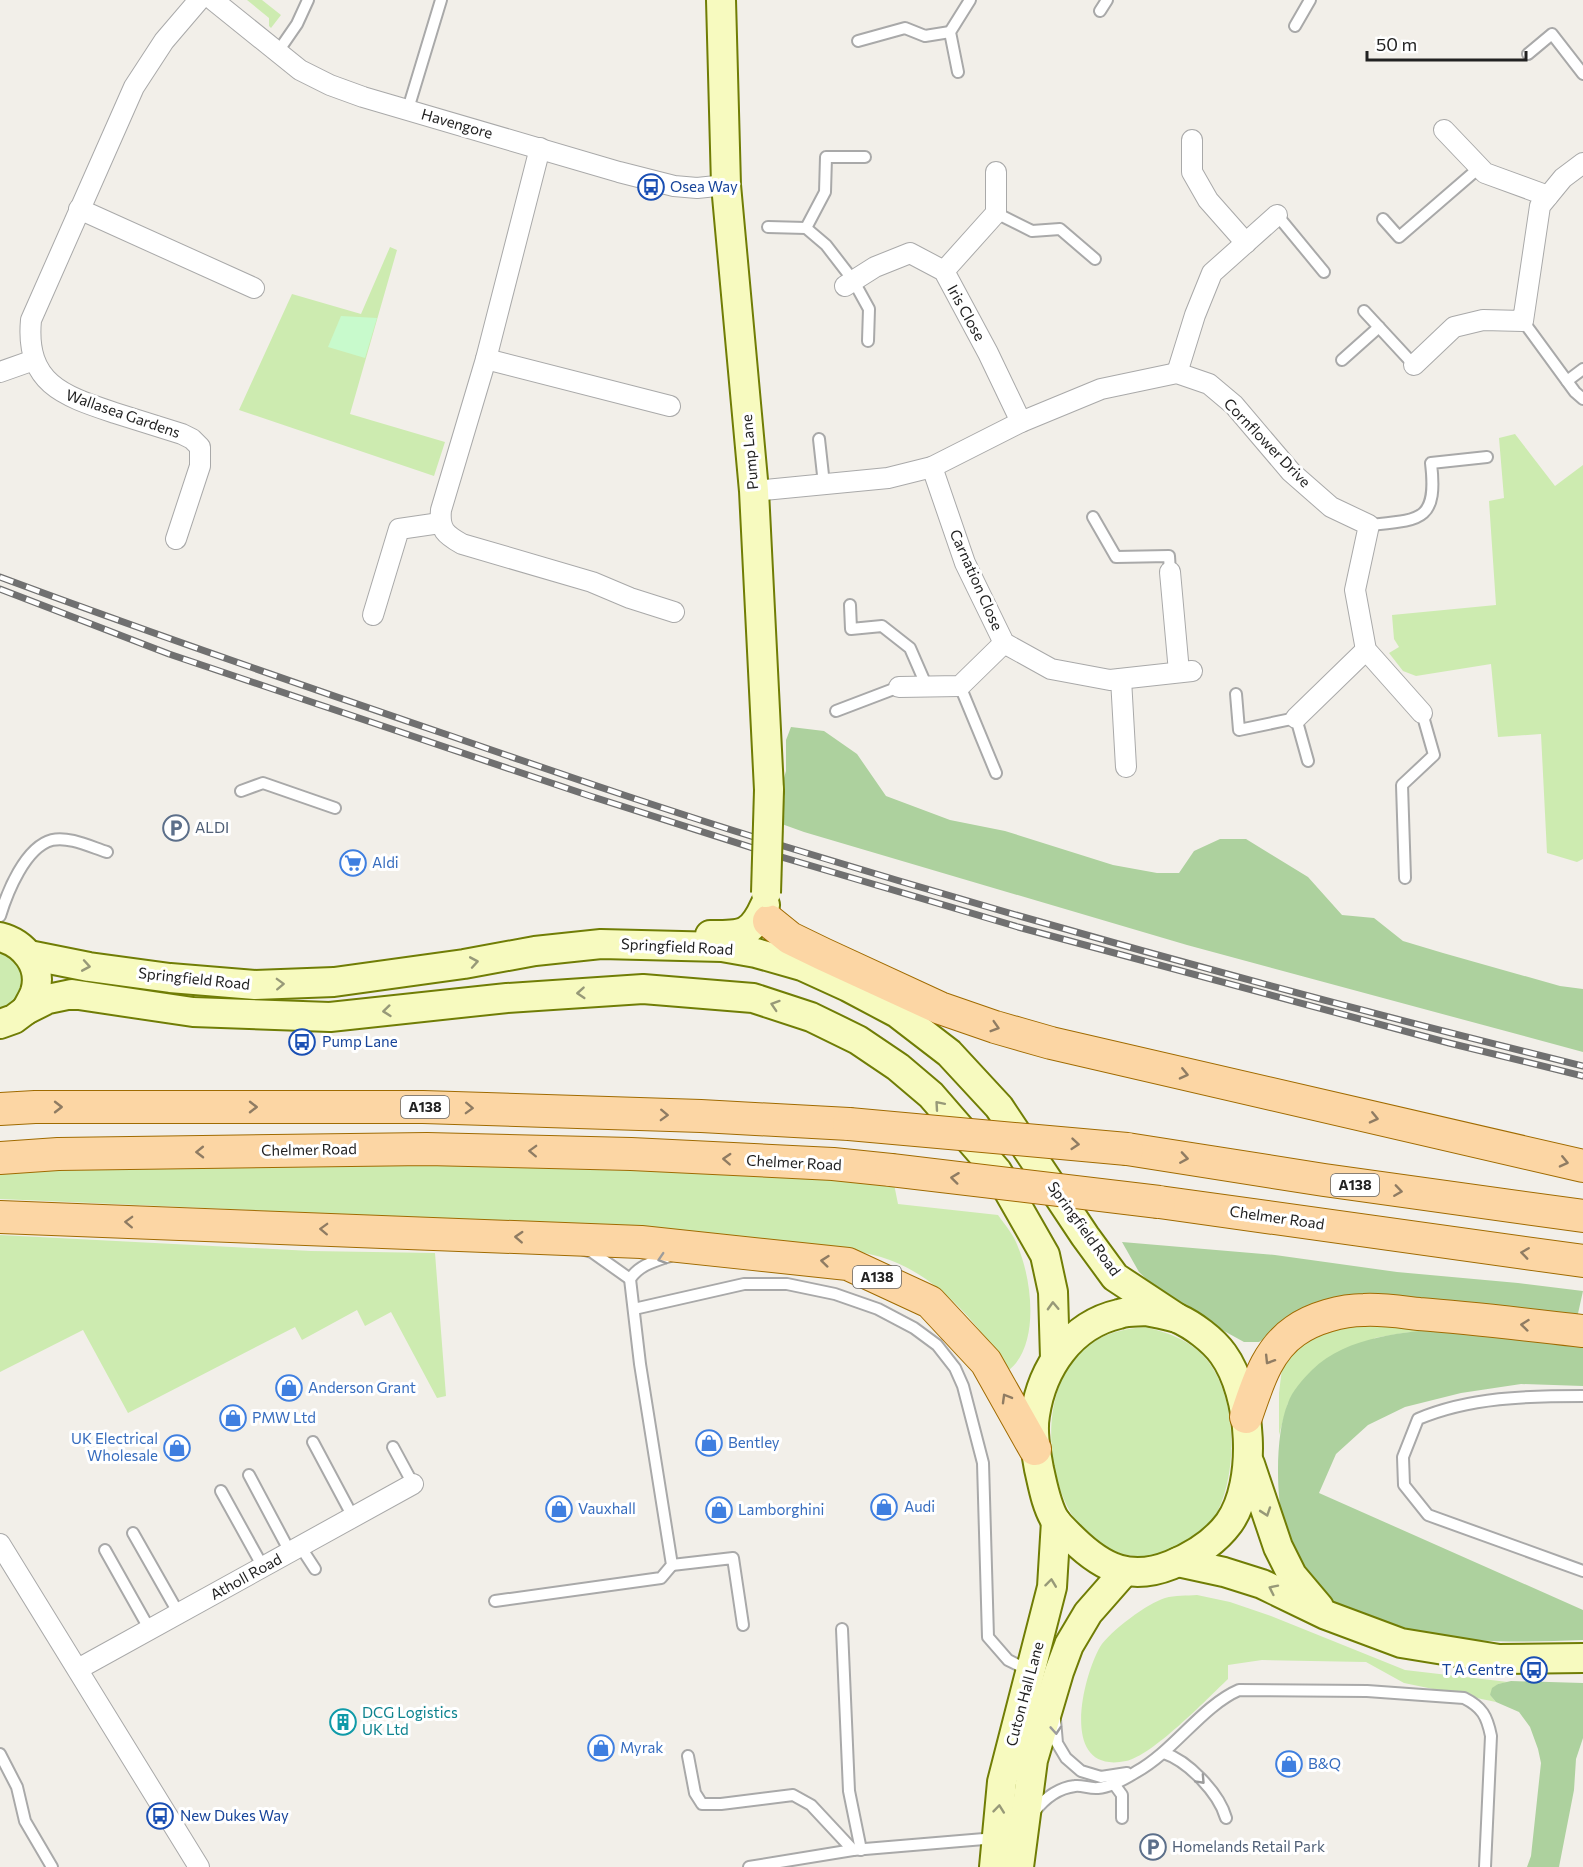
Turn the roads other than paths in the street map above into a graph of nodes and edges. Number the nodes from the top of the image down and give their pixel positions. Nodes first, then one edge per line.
1 (200, 0) edge
2 (213, 0) edge
3 (308, 0) edge
4 (441, 0) edge
5 (721, 0) edge
6 (970, 0) edge
7 (1107, 0) edge
8 (1310, 0) edge
9 (1100, 11) dead end
10 (1295, 26) dead end
11 (950, 32) junction
12 (858, 41) dead end
13 (277, 53) junction
14 (1528, 54) dead end
15 (958, 72) dead end
16 (1583, 74) edge
17 (408, 109) junction
18 (1444, 130) dead end
19 (1192, 140) dead end
20 (540, 148) junction
21 (865, 157) dead end
22 (1583, 163) edge
23 (1480, 167) junction
24 (996, 172) dead end
25 (726, 185) junction
26 (1548, 196) junction
27 (79, 209) junction
28 (996, 213) junction
29 (1276, 215) joint
30 (1383, 219) dead end
31 (768, 227) dead end
32 (806, 228) junction
33 (1246, 243) junction
34 (1095, 259) dead end
35 (944, 271) junction
36 (1324, 272) dead end
37 (849, 283) junction
38 (254, 288) dead end
39 (1364, 311) dead end
40 (1523, 321) junction
41 (1379, 327) junction
42 (868, 341) dead end
43 (486, 359) junction
44 (34, 360) junction
45 (1342, 360) dead end
46 (1414, 365) joint
47 (1583, 369) edge
48 (0, 372) edge
49 (1177, 373) junction
50 (1567, 381) junction
51 (1583, 399) edge
52 (670, 406) dead end
53 (1021, 422) junction
54 (819, 439) dead end
55 (1487, 457) dead end
56 (932, 467) junction
57 (824, 484) junction
58 (754, 491) junction
59 (1093, 517) dead end
60 (440, 523) junction
61 (1369, 525) junction
62 (176, 539) dead end
63 (1170, 572) joint
64 (850, 605) dead end
65 (674, 612) dead end
66 (373, 615) dead end
67 (1004, 643) junction
68 (1366, 650) junction
69 (1121, 679) junction
70 (960, 686) junction
71 (899, 687) joint
72 (927, 687) junction
73 (1236, 694) dead end
74 (836, 711) dead end
75 (1422, 713) joint
76 (1296, 718) junction
77 (1308, 761) dead end
78 (1125, 767) dead end
79 (996, 773) dead end
80 (241, 790) dead end
81 (335, 808) dead end
82 (107, 852) dead end
83 (1405, 878) dead end
84 (767, 907) junction
85 (0, 916) edge
86 (0, 937) edge
87 (600, 944) junction
88 (29, 955) junction
89 (802, 966) junction
90 (848, 987) junction
91 (940, 1008) junction
92 (26, 1010) junction
93 (0, 1024) edge
94 (0, 1109) edge
95 (0, 1158) edge
96 (1583, 1166) edge
97 (1583, 1216) edge
98 (0, 1217) edge
99 (551, 1238) junction
100 (699, 1248) junction
101 (1583, 1261) edge
102 (630, 1279) junction
103 (634, 1309) junction
104 (1177, 1318) junction
105 (1583, 1331) edge
106 (1055, 1358) junction
107 (1583, 1396) edge
108 (1246, 1417) junction
109 (313, 1442) dead end
110 (393, 1447) dead end
111 (1035, 1449) junction
112 (1247, 1456) junction
113 (249, 1475) dead end
114 (413, 1484) joint
115 (221, 1491) dead end
116 (353, 1517) junction
117 (1056, 1521) junction
118 (133, 1533) dead end
119 (0, 1544) edge
120 (295, 1549) junction
121 (105, 1550) dead end
122 (1178, 1562) junction
123 (672, 1565) junction
124 (263, 1567) junction
125 (315, 1569) dead end
126 (1583, 1571) edge
127 (1124, 1572) junction
128 (495, 1601) dead end
129 (179, 1614) junction
130 (1326, 1615) junction
131 (743, 1625) dead end
132 (842, 1629) dead end
133 (150, 1630) junction
134 (1583, 1658) edge
135 (78, 1670) junction
136 (1045, 1672) junction
137 (1164, 1753) junction
138 (0, 1754) edge
139 (688, 1756) dead end
140 (1137, 1772) junction
141 (1114, 1784) junction
142 (1122, 1818) dead end
143 (1226, 1818) dead end
144 (1023, 1826) junction
145 (996, 1838) junction
146 (857, 1850) junction
147 (52, 1867) edge
148 (200, 1867) edge
149 (749, 1867) edge
150 (994, 1867) edge
151 (1019, 1867) edge
152 (1485, 1867) edge

1 - 27 street, Wallasea Gardens
2 - 13 street, Havengore
3 - 13 lane
4 - 17 lane
5 - 25 main road, Pump Lane
6 - 11 lane
7 - 9 lane
8 - 10 lane
11 - 12 lane
11 - 15 lane
13 - 17 street, Havengore
14 - 16 lane
17 - 20 street, Havengore
18 - 23 street
19 - 33 street
20 - 25 street, Havengore
20 - 43 street
21 - 32 lane
22 - 26 street
23 - 26 street
23 - 30 lane
24 - 28 street
25 - 58 main road, Pump Lane
26 - 40 street
27 - 38 street
27 - 44 street, Wallasea Gardens
28 - 34 lane
28 - 35 street
29 - 33 street
29 - 36 lane
31 - 32 lane
32 - 37 lane
33 - 49 street
35 - 37 street, Iris Close
35 - 53 street, Iris Close
37 - 42 lane
39 - 41 lane
40 - 46 street
40 - 50 lane
41 - 45 lane
41 - 46 lane
43 - 52 street
43 - 60 street
44 - 48 street
44 - 62 street, Wallasea Gardens
47 - 50 lane
49 - 53 street
49 - 61 street, Cornflower Drive
50 - 51 lane
53 - 56 street
54 - 57 lane
55 - 61 lane
56 - 57 street
56 - 67 street, Carnation Close
57 - 58 street
58 - 84 main road, Pump Lane, bridge
59 - 63 lane
60 - 65 street
60 - 66 street
61 - 68 street
63 - 69 street, Carnation Close
64 - 72 lane
67 - 69 street, Carnation Close
67 - 70 street
68 - 75 street
68 - 76 street
69 - 78 street
70 - 72 street
70 - 79 lane
71 - 72 street
71 - 74 lane
73 - 76 lane
75 - 83 lane
76 - 77 lane
80 - 81 lane
82 - 85 lane
84 - 87 main road
84 - 89 main road
84 - 91 main road
86 - 88 main road, Springfield Road
88 -> 87 main road, Springfield Road
87 - 89 main road, Springfield Road
88 - 92 main road
89 - 90 main road, Springfield Road
90 - 91 main road
90 - 104 main road, Springfield Road
91 -> 96 main road
92 - 93 main road, Springfield Road
106 -> 92 main road, Springfield Road
94 -> 97 main road, A138, bridge
101 -> 95 main road, Chelmer Road, bridge
99 -> 98 main road, A138
99 - 100 main road, A138
99 - 102 lane
100 -> 102 lane
111 -> 100 main road, A138
102 - 103 lane
103 - 123 lane
103 - 136 lane
104 - 106 main road
104 - 108 main road, Springfield Road
105 -> 108 main road
106 - 111 main road
107 - 126 lane
108 - 112 main road, Springfield Road
109 - 116 lane
110 - 114 lane
111 - 117 main road
112 - 122 main road
112 -> 130 main road
113 - 120 lane
114 - 116 street, Atholl Road
115 - 124 lane
116 - 120 street, Atholl Road
117 - 127 main road
136 -> 117 main road, Cuton Hall Lane
118 - 129 lane
119 - 135 street
120 - 124 street, Atholl Road
120 - 125 lane
121 - 133 lane
122 - 127 main road
130 -> 122 main road
123 - 128 lane
123 - 131 lane
124 - 129 street, Atholl Road
127 - 136 main road, Cuton Hall Lane
129 - 133 street, Atholl Road
130 - 134 main road
132 - 146 lane
133 - 135 street, Atholl Road
135 - 148 street
136 -> 140 lane
136 - 144 main road, Cuton Hall Lane
145 -> 136 main road, Cuton Hall Lane
137 - 140 lane
137 -> 143 lane
137 - 152 lane
138 - 147 lane
139 - 146 lane
140 - 141 lane
141 - 142 lane
141 - 144 lane
144 - 151 main road, Cuton Hall Lane
145 - 146 lane
145 - 150 main road, Cuton Hall Lane
146 - 149 lane

